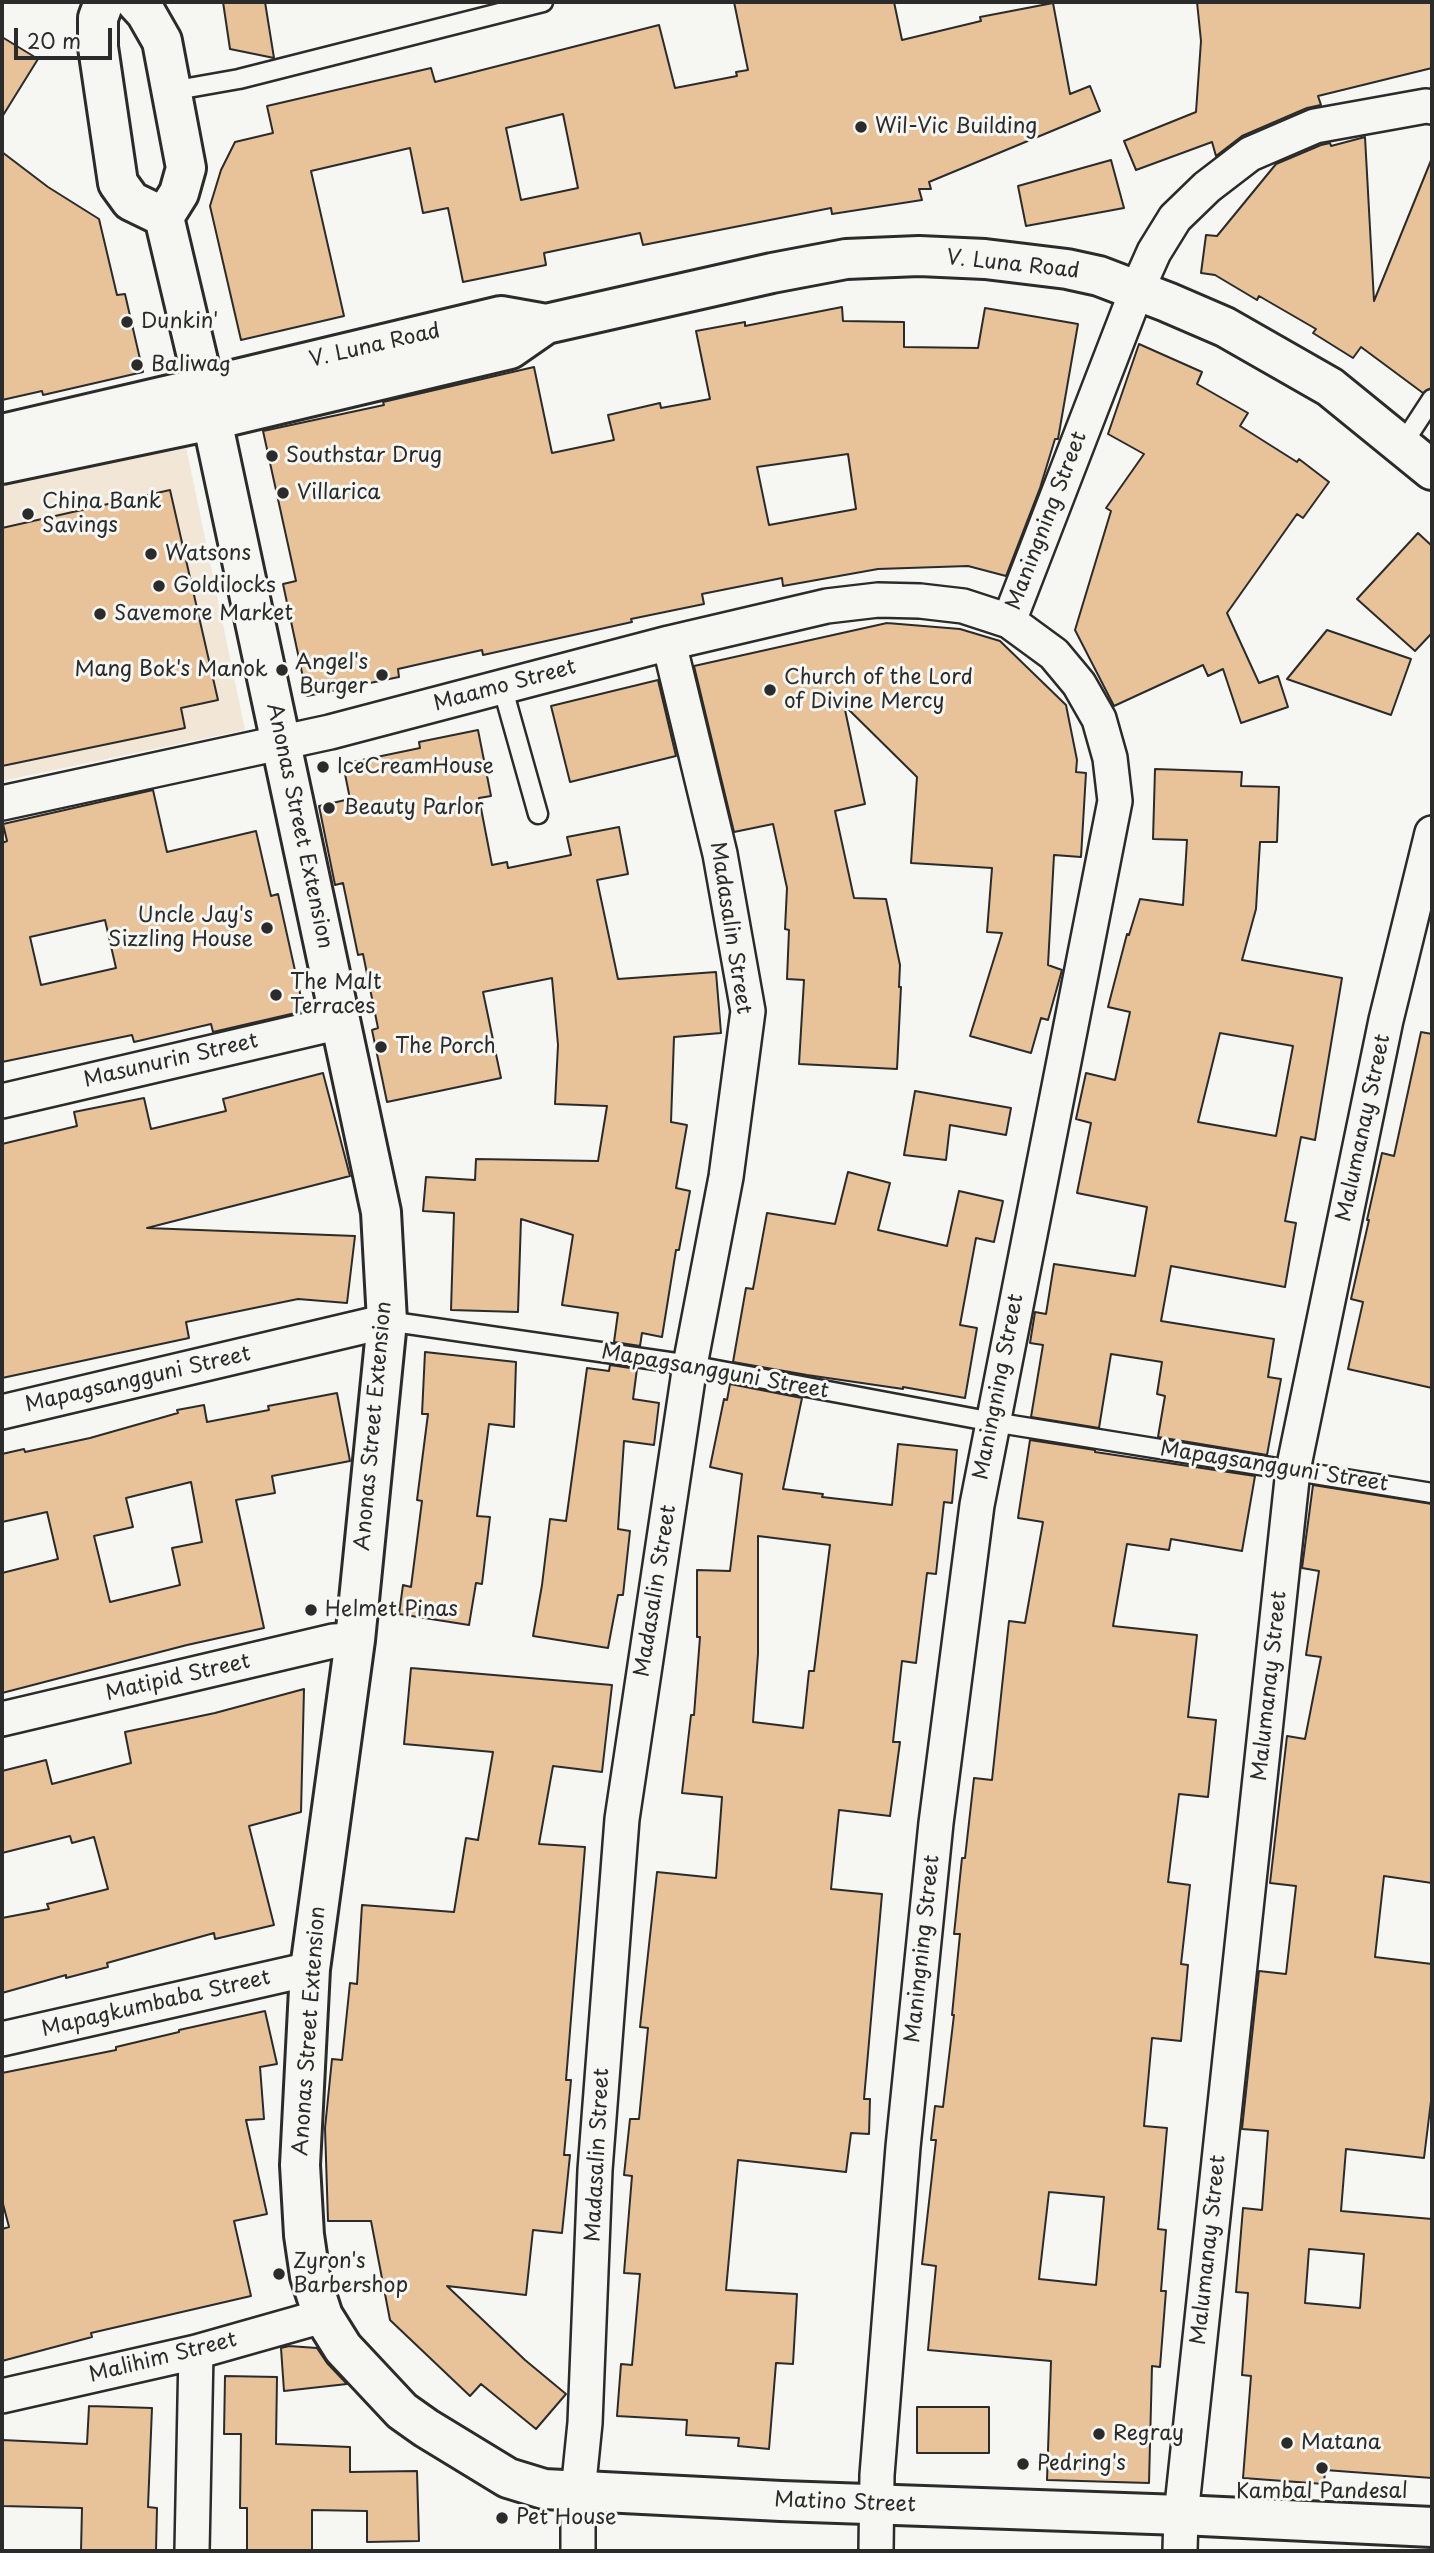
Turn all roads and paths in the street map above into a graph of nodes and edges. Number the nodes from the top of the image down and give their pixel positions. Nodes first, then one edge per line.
1 (104, 2) edge
2 (136, 2) edge
3 (544, 2) edge
4 (172, 92) junction
5 (1432, 107) edge
6 (164, 217) junction
7 (1138, 290) junction
8 (1432, 399) edge
9 (208, 404) junction
10 (2, 434) edge
11 (1402, 445) junction
12 (2, 464) edge
13 (1432, 470) edge
14 (1009, 621) junction
15 (669, 643) junction
16 (502, 687) junction
17 (281, 742) junction
18 (2, 803) edge
19 (538, 814) dead end
20 (1432, 833) edge
21 (341, 1022) junction
22 (2, 1101) edge
23 (387, 1321) junction
24 (690, 1365) junction
25 (2, 1412) edge
26 (992, 1422) junction
27 (1293, 1470) junction
28 (1432, 1493) edge
29 (355, 1640) junction
30 (2, 1719) edge
31 (310, 1969) junction
32 (2, 2039) edge
33 (323, 2316) junction
34 (197, 2352) junction
35 (2, 2396) edge
36 (578, 2492) junction
37 (876, 2505) junction
38 (1432, 2527) edge
39 (1180, 2533) edge
40 (192, 2551) edge
41 (578, 2551) edge
42 (876, 2551) edge

1 - 6 street
2 - 4 street
3 - 4 lane
4 - 6 street
5 - 7 street, Maningning Street
6 - 9 street, Anonas Street Extension
7 - 9 street, V. Luna Road
7 - 11 street, V. Luna Road
7 - 14 street, Maningning Street
8 - 11 lane
9 - 10 street
9 - 12 street
9 - 17 street, Anonas Street Extension
11 - 13 street, V. Luna Road
14 - 15 street, Maamo Street
14 - 26 street, Maningning Street
15 - 16 street, Maamo Street
15 - 24 street, Madasalin Street
16 - 17 street, Maamo Street
16 - 19 lane
17 - 18 street, Maamo Street
17 - 21 street, Anonas Street Extension
20 - 27 street, Malumanay Street
21 - 22 street, Masunurin Street
21 - 23 street, Anonas Street Extension
23 - 24 lane, Mapagsangguni Street
23 - 25 street, Mapagsangguni Street
23 - 29 street, Anonas Street Extension
24 - 26 lane, Mapagsangguni Street
24 - 36 street, Madasalin Street
26 - 27 lane, Mapagsangguni Street
26 - 37 street, Maningning Street
27 - 28 lane, Mapagsangguni Street
27 - 39 street, Malumanay Street
29 - 30 street, Matipid Street
29 - 31 street, Anonas Street Extension
31 - 32 street, Mapagkumbaba Street
31 - 33 street, Anonas Street Extension
33 - 34 street, Malihim Street
33 - 36 street, Matino Street
34 - 35 street, Malihim Street
34 - 40 street
36 - 37 street, Matino Street
36 - 41 street, Madasalin Street
37 - 39 street, Matino Street
37 - 42 street, Maningning Street
38 - 39 street, Matino Street

